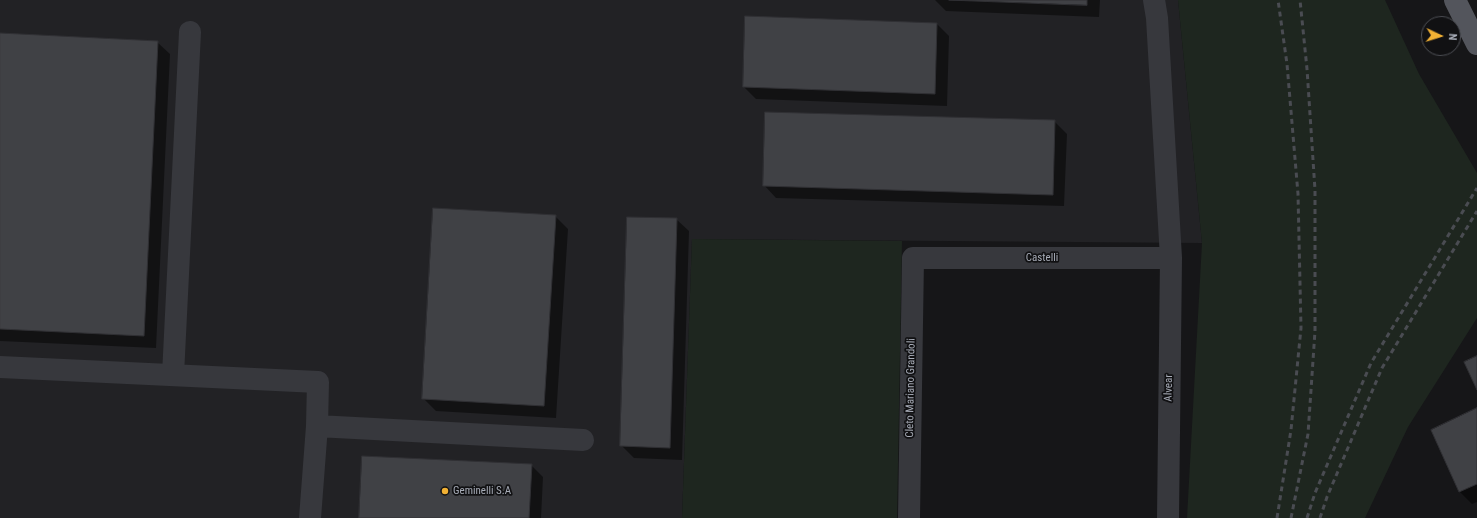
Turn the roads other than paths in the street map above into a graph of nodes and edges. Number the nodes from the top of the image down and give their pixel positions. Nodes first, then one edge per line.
1 (1154, 0) edge
2 (1455, 0) edge
3 (190, 32) dead end
4 (1477, 44) edge
5 (913, 258) joint
6 (1171, 258) junction
7 (0, 367) edge
8 (173, 375) junction
9 (317, 426) junction
10 (583, 440) dead end
11 (310, 518) edge
12 (910, 518) edge
13 (1168, 518) edge

1 - 6 street, Alvear
2 - 4 main road
3 - 8 street
5 - 6 street, Castelli
5 - 12 street, Cleto Mariano Grandoli
6 - 13 street, Alvear
7 - 8 street
8 - 9 street
9 - 10 street
9 - 11 street

